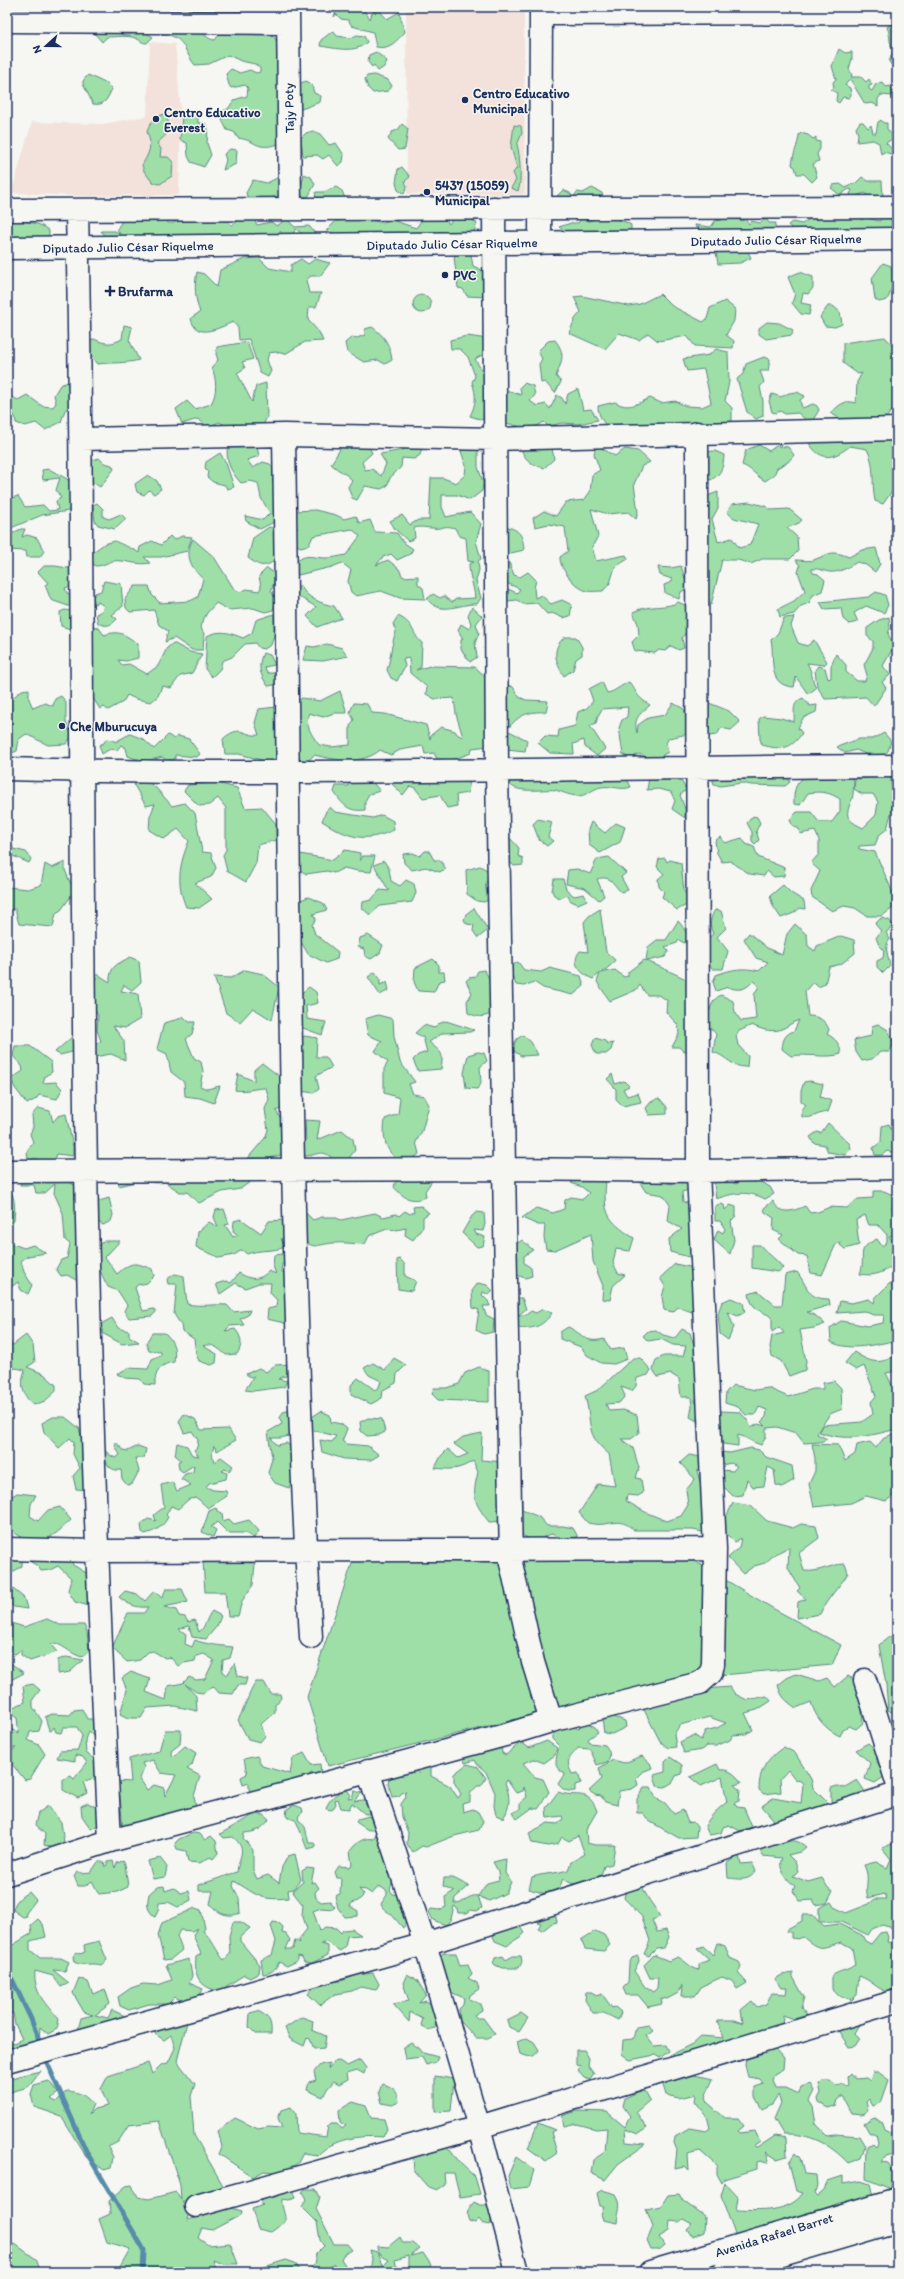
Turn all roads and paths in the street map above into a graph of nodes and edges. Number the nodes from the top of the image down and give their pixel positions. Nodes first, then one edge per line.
1 (541, 11) edge
2 (897, 13) edge
3 (85, 14) edge
4 (288, 15) edge
5 (7, 21) edge
6 (897, 207) edge
7 (290, 208) junction
8 (494, 208) junction
9 (540, 208) junction
10 (7, 210) edge
11 (77, 210) junction
12 (897, 239) edge
13 (540, 243) junction
14 (495, 244) junction
15 (78, 247) junction
16 (7, 248) edge
17 (897, 430) edge
18 (697, 433) junction
19 (284, 435) junction
20 (81, 439) junction
21 (496, 439) junction
22 (897, 766) edge
23 (696, 767) junction
24 (7, 769) edge
25 (82, 771) junction
26 (497, 771) junction
27 (289, 773) junction
28 (897, 1168) edge
29 (292, 1169) junction
30 (503, 1169) junction
31 (86, 1170) junction
32 (7, 1171) edge
33 (698, 1171) junction
34 (7, 1549) edge
35 (715, 1549) junction
36 (306, 1550) junction
37 (511, 1550) junction
38 (96, 1551) junction
39 (311, 1637) dead end
40 (865, 1680) dead end
41 (551, 1721) junction
42 (368, 1771) junction
43 (897, 1782) edge
44 (897, 1794) edge
45 (110, 1840) junction
46 (7, 1874) edge
47 (425, 1944) junction
48 (897, 2001) edge
49 (7, 2061) edge
50 (479, 2126) junction
51 (897, 2199) edge
52 (196, 2206) dead end
53 (897, 2221) edge
54 (517, 2272) edge
55 (650, 2272) edge
56 (724, 2272) edge

1 - 2 street
1 - 9 street
3 - 4 street
3 - 5 street
4 - 7 street, Tajy Poty
6 - 9 street
7 - 8 street
7 - 11 street
8 - 9 street
8 - 14 street
9 - 13 street
10 - 11 street
11 - 15 street
12 - 13 street, Diputado Julio César Riquelme
13 - 14 street, Diputado Julio César Riquelme
14 - 15 street, Diputado Julio César Riquelme
14 - 21 street
15 - 16 street, Diputado Julio César Riquelme
15 - 20 street
17 - 18 street
18 - 21 street
18 - 23 street
19 - 20 street
19 - 21 street
19 - 27 street
20 - 25 street
21 - 26 street
22 - 23 street
23 - 26 street
23 - 33 street
24 - 25 street
25 - 27 street
25 - 31 street
26 - 27 street
26 - 30 street
27 - 29 street
28 - 33 street
29 - 30 street
29 - 31 street
29 - 36 street
30 - 33 street
30 - 37 street
31 - 32 street
31 - 38 street
33 - 35 street
34 - 38 street
35 - 37 street
35 - 41 street
36 - 37 street
36 - 38 street
36 - 39 street
37 - 41 street
38 - 45 street
40 - 43 street
41 - 42 street
42 - 45 street
42 - 47 street
44 - 47 street
45 - 46 street
47 - 49 street
47 - 50 street
48 - 50 street
50 - 52 street
50 - 54 street
51 - 55 street, Avenida Rafael Barret
53 - 56 street, Avenida Rafael Barret

